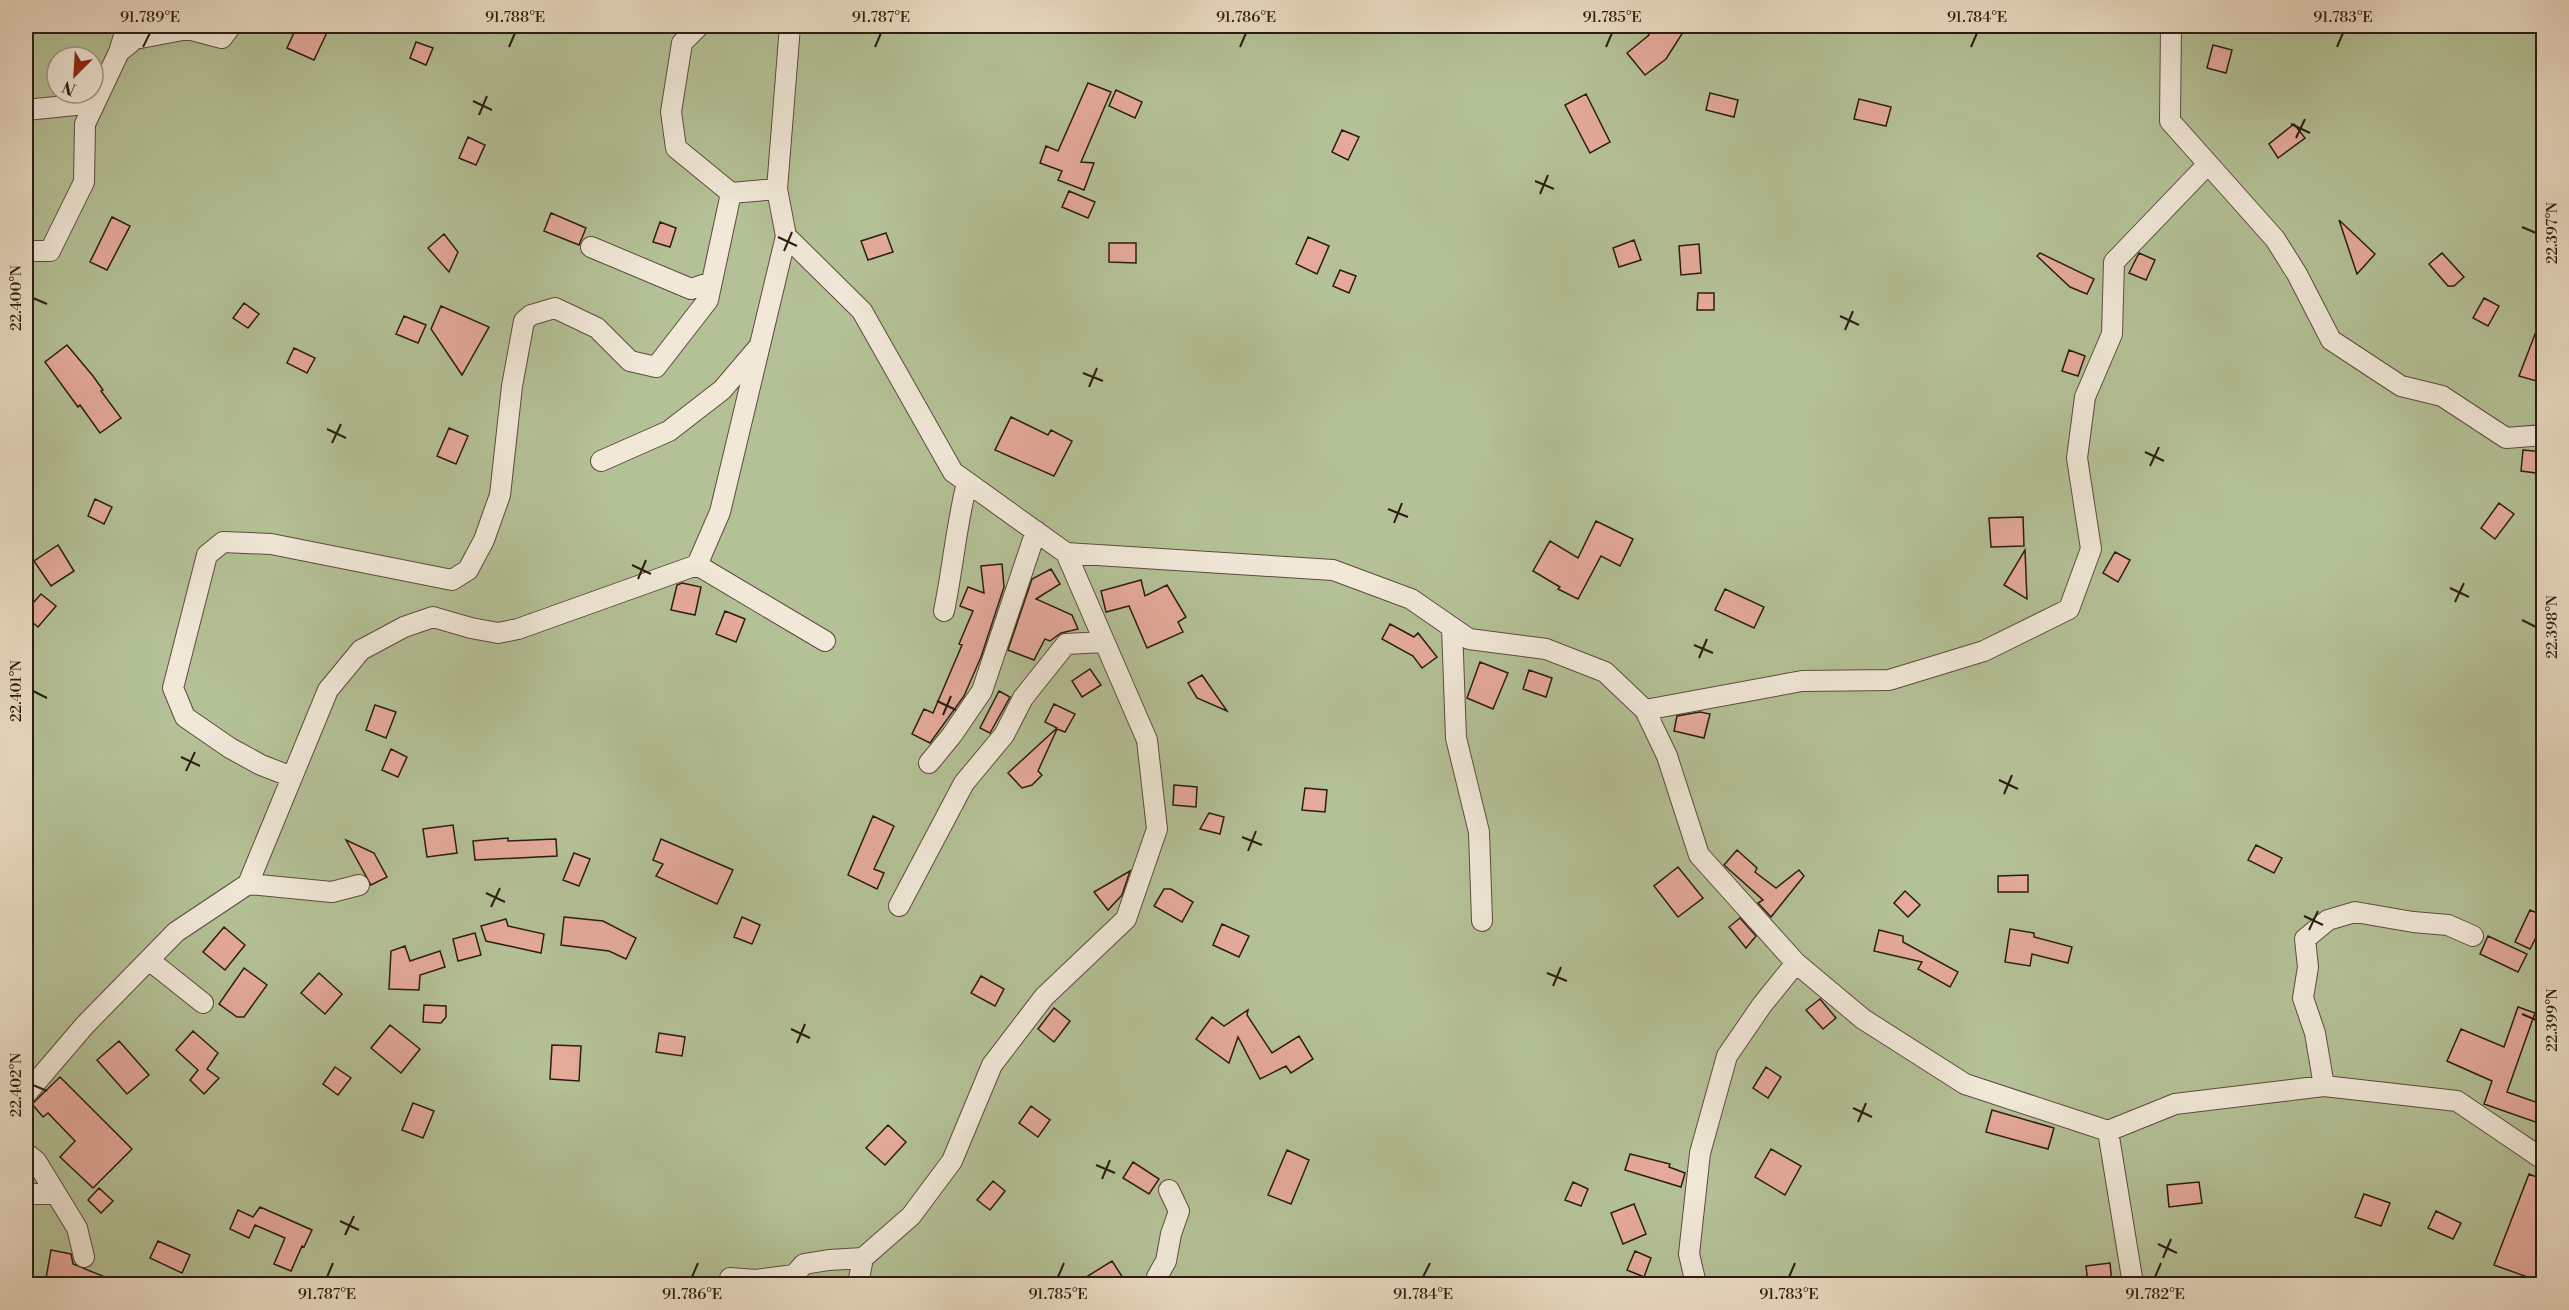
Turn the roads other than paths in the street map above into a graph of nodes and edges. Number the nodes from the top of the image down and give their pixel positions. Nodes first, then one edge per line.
1 (127, 26) edge
2 (231, 26) edge
3 (699, 26) edge
4 (790, 26) edge
5 (2171, 26) edge
6 (118, 52) junction
7 (105, 81) edge
8 (75, 105) edge
9 (94, 105) edge
10 (26, 110) edge
11 (2208, 164) junction
12 (777, 189) junction
13 (731, 193) junction
14 (786, 236) junction
15 (591, 247) dead end
16 (26, 251) edge
17 (712, 282) junction
18 (760, 344) junction
19 (2544, 435) edge
20 (601, 461) dead end
21 (967, 483) junction
22 (1036, 531) junction
23 (1066, 553) junction
24 (697, 566) junction
25 (944, 611) dead end
26 (1452, 627) junction
27 (825, 641) dead end
28 (1104, 642) junction
29 (1645, 710) junction
30 (929, 763) dead end
31 (292, 777) junction
32 (248, 884) junction
33 (359, 885) dead end
34 (899, 906) dead end
35 (1482, 921) dead end
36 (2473, 936) dead end
37 (149, 960) junction
38 (1796, 963) junction
39 (203, 1003) dead end
40 (2324, 1086) junction
41 (26, 1094) edge
42 (2108, 1131) junction
43 (26, 1153) edge
44 (2544, 1160) edge
45 (1169, 1190) dead end
46 (32, 1194) dead end
47 (56, 1194) junction
48 (84, 1257) dead end
49 (863, 1258) junction
50 (730, 1278) dead end
51 (791, 1280) edge
52 (858, 1284) edge
53 (1156, 1284) edge
54 (1696, 1284) edge
55 (2133, 1284) edge

1 - 6 street
2 - 6 street
3 - 13 street
4 - 12 street
5 - 11 street
6 - 7 street
8 - 10 street
9 - 16 street
11 - 19 street
11 - 29 street
12 - 13 street
12 - 14 street
13 - 17 street
14 - 18 street
14 - 21 street
15 - 17 street
17 - 31 street
18 - 20 street
18 - 24 street
21 - 22 street
21 - 25 street
22 - 23 street
22 - 30 street
23 - 26 street
23 - 28 street
24 - 27 street
24 - 31 street
26 - 29 street
26 - 35 street
28 - 34 street
28 - 49 street
29 - 38 street
31 - 32 street
32 - 33 street
32 - 37 street
36 - 40 street
37 - 39 street
37 - 41 street
38 - 42 street
38 - 54 street
40 - 42 street
40 - 44 street
42 - 55 street
43 - 47 street
45 - 53 street
46 - 47 street
47 - 48 street
49 - 51 street
49 - 52 street
50 - 51 street

